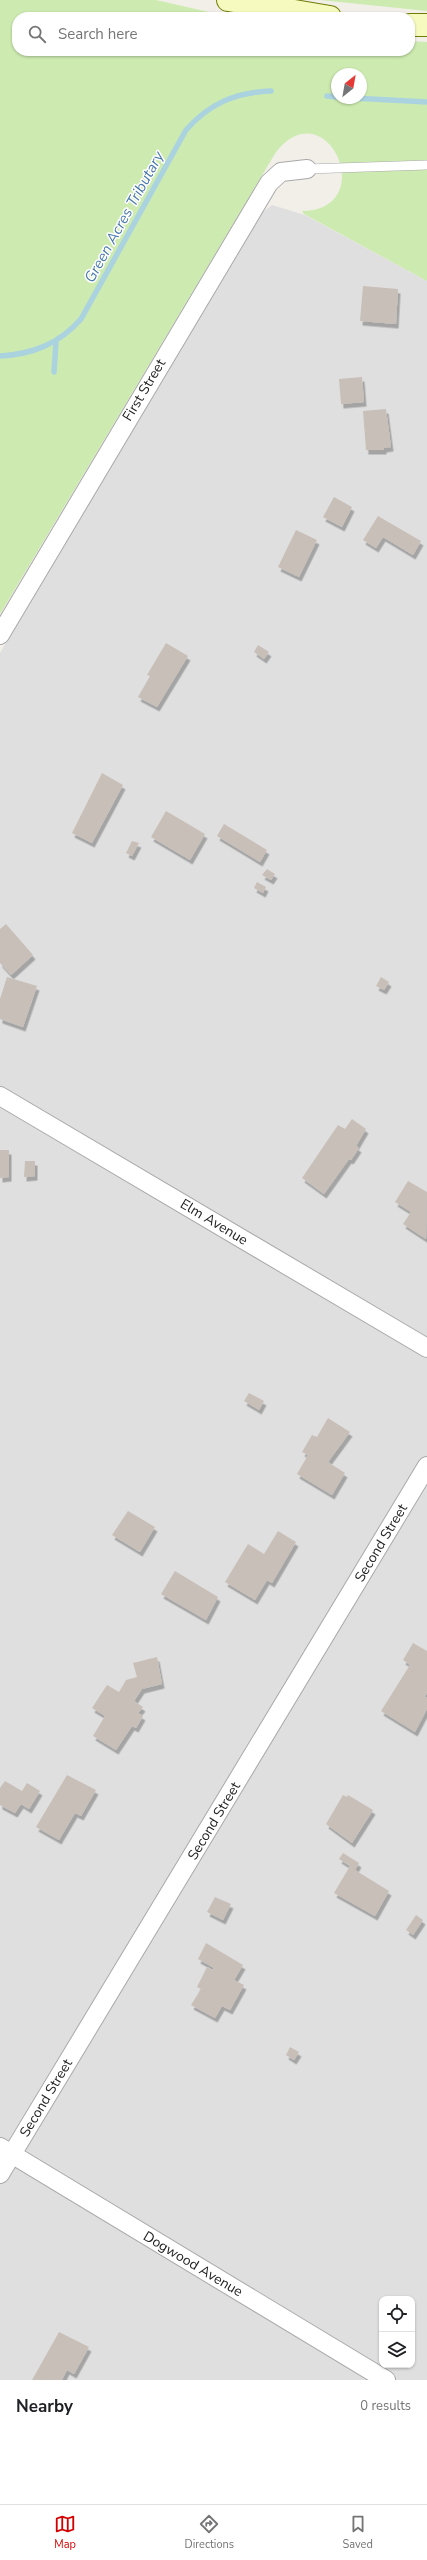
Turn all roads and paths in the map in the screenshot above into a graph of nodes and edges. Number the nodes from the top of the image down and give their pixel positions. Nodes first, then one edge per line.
1 (228, 0) edge
2 (300, 12) edge
3 (415, 25) edge
4 (427, 25) edge
5 (427, 165) edge
6 (307, 169) joint
7 (0, 635) edge
8 (0, 1096) edge
9 (427, 1348) edge
10 (427, 1466) edge
11 (6, 2151) edge
12 (0, 2174) edge
13 (386, 2380) edge

1 - 2 main road
3 - 4 main road
5 - 6 lane
6 - 7 street, First Street
8 - 9 street, Elm Avenue
10 - 11 street, Second Street
11 - 12 street, Second Street
11 - 13 street, Dogwood Avenue

